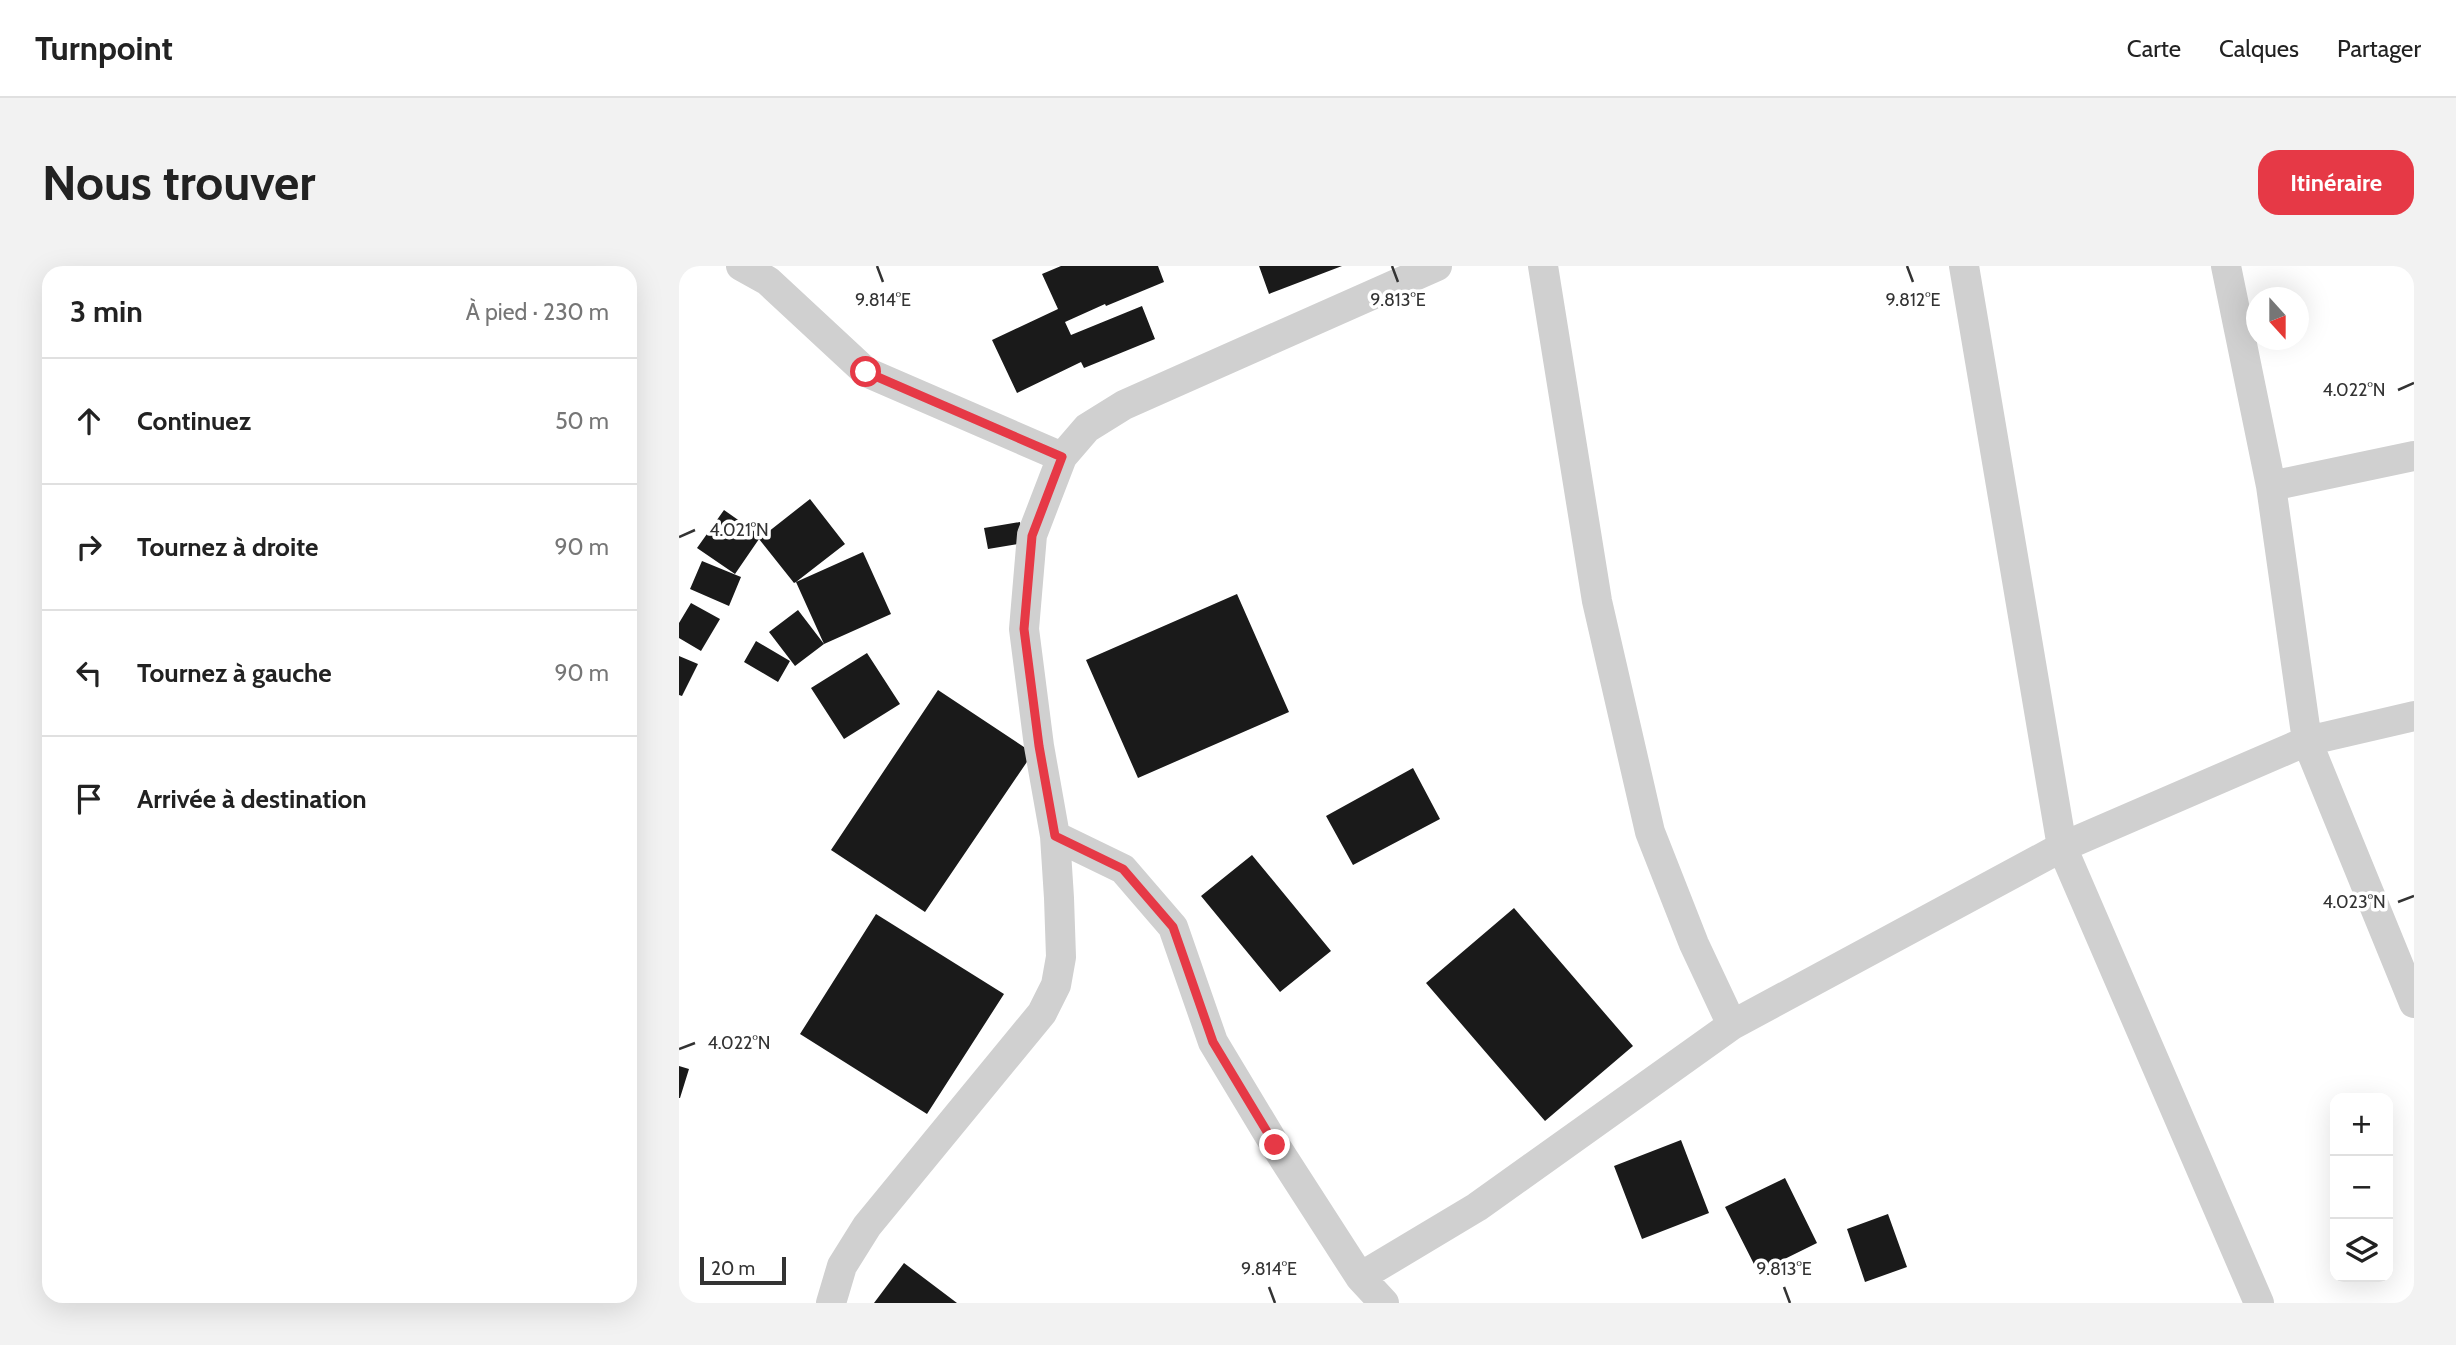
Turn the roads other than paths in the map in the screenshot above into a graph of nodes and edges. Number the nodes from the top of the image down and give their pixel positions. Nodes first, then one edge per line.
1 (741, 266) edge
2 (1437, 266) edge
3 (1543, 266) edge
4 (1964, 266) edge
5 (2226, 266) edge
6 (2414, 456) edge
7 (1062, 457) junction
8 (2271, 486) junction
9 (2414, 716) edge
10 (2307, 741) junction
11 (1055, 836) junction
12 (2062, 847) junction
13 (2412, 996) edge
14 (1732, 1025) junction
15 (1360, 1277) junction
16 (831, 1303) edge
17 (1384, 1303) edge
18 (2259, 1303) edge

1 - 7 street
2 - 7 street
3 - 14 street
4 - 12 street
5 - 8 street
6 - 8 street
7 - 11 street
8 - 10 street
9 - 10 street
10 - 12 street
10 - 13 street
11 - 15 street
11 - 16 street
12 - 14 street
12 - 18 street
14 - 15 street
15 - 17 street

